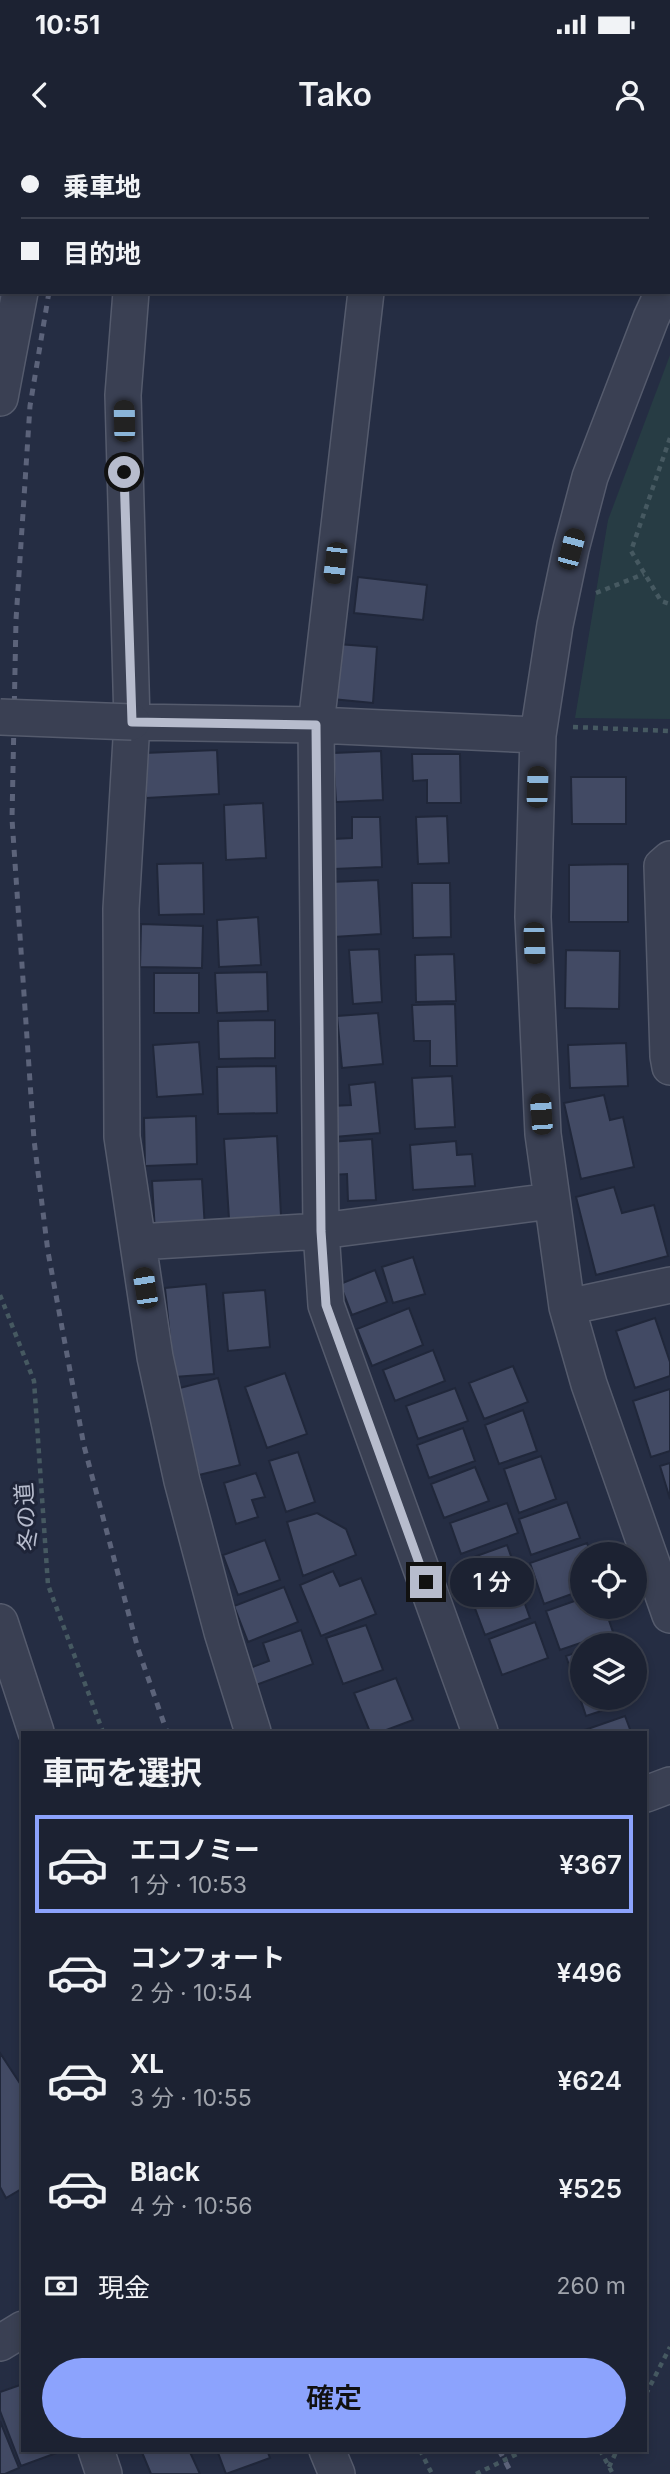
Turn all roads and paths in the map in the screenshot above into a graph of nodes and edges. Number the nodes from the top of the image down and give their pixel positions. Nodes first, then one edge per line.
1 (131, 294) edge
2 (366, 294) edge
3 (662, 294) edge
4 (12, 302) edge
5 (0, 398) edge
6 (670, 438) edge
7 (644, 574) junction
8 (586, 596) dead end
9 (670, 604) edge
10 (0, 718) edge
11 (132, 722) junction
12 (316, 725) junction
13 (552, 731) junction
14 (670, 731) edge
15 (670, 859) edge
16 (670, 1067) edge
17 (551, 1201) junction
18 (321, 1231) junction
19 (138, 1242) junction
20 (670, 1285) edge
21 (0, 1295) edge
22 (567, 1307) junction
23 (670, 1615) edge
24 (0, 1622) edge
25 (36, 1731) edge
26 (103, 1731) edge
27 (253, 1731) edge
28 (480, 1731) edge
29 (670, 1785) edge
30 (647, 1794) edge
31 (21, 2330) edge
32 (0, 2343) edge
33 (670, 2347) edge
34 (647, 2392) edge
35 (97, 2452) edge
36 (328, 2452) edge
37 (421, 2452) edge
38 (521, 2452) edge
39 (601, 2452) edge
40 (616, 2452) edge
41 (609, 2467) junction
42 (104, 2474) edge
43 (337, 2474) edge
44 (432, 2474) edge
45 (476, 2474) edge
46 (613, 2474) edge

1 - 11 street
2 - 12 street
3 - 13 street
4 - 5 street
6 - 7 path
7 - 8 path
7 - 9 path
10 - 11 street, bridge
11 - 12 street
11 - 19 street
12 - 13 street
12 - 18 street
13 - 14 path
13 - 17 street
15 - 16 street
17 - 18 street
17 - 22 street
18 - 19 street
18 - 28 street
19 - 27 street
20 - 22 street
21 - 26 path, 冬の道
22 - 23 street
24 - 25 street
29 - 30 street
31 - 32 street
33 - 34 path
35 - 42 street
36 - 43 street
37 - 44 path
38 - 45 path
39 - 41 path
40 - 41 path
41 - 46 path

